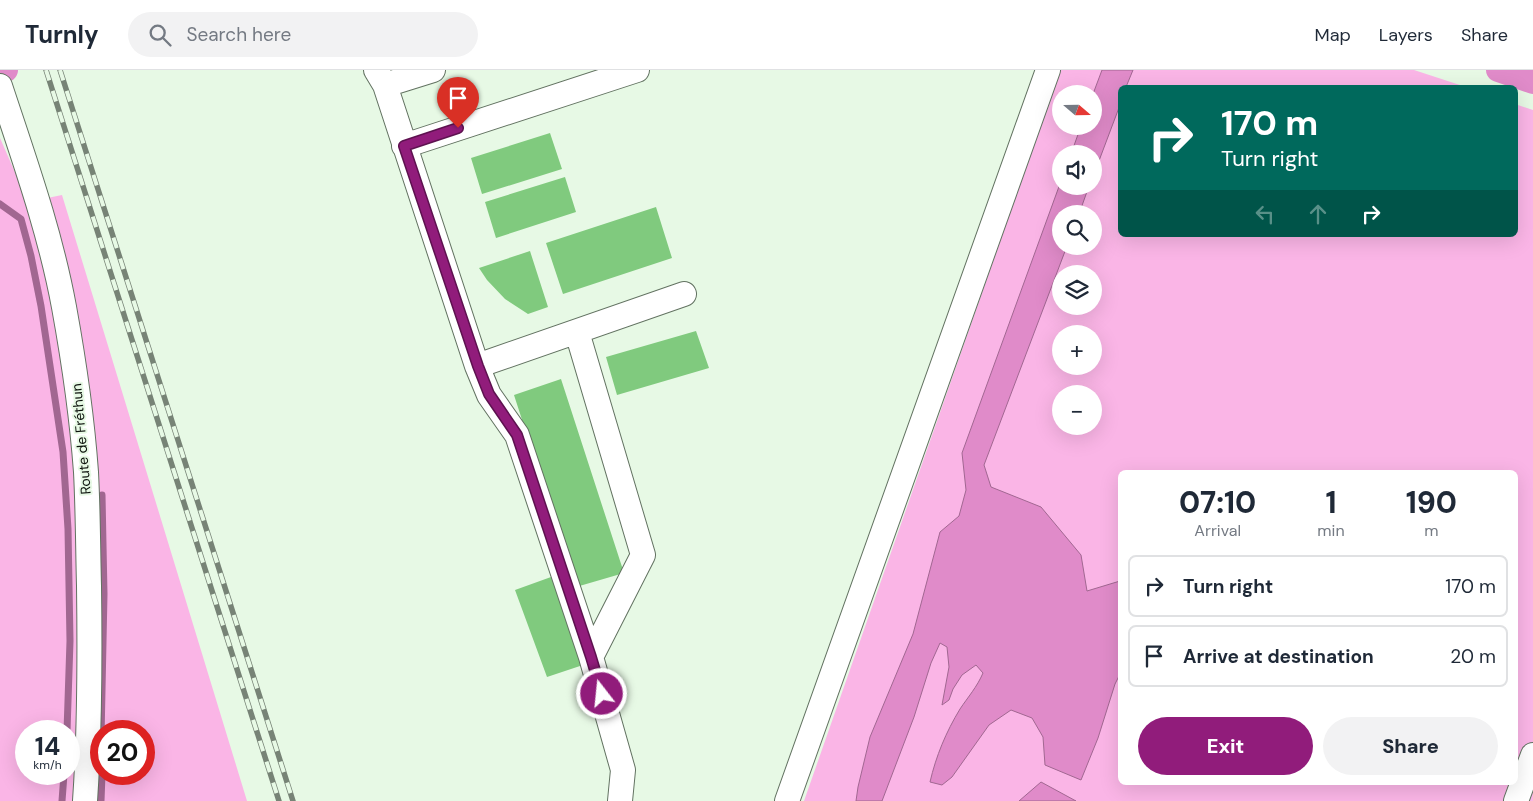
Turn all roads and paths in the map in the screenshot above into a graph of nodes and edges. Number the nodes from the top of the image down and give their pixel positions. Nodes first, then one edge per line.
1 (433, 70) edge
2 (638, 70) edge
3 (1048, 70) edge
4 (380, 78) edge
5 (0, 86) edge
6 (404, 146) junction
7 (684, 294) dead end
8 (577, 332) junction
9 (478, 366) junction
10 (591, 657) junction
11 (1533, 755) edge
12 (84, 801) edge
13 (620, 801) edge
14 (787, 801) edge
15 (1516, 801) edge

1 - 4 street
2 - 6 street
3 - 14 street
4 - 6 street
5 - 12 street, Route de Fréthun
6 - 9 street
7 - 8 street
8 - 9 street
8 - 10 street
9 - 10 street
10 - 13 street
11 - 15 street

